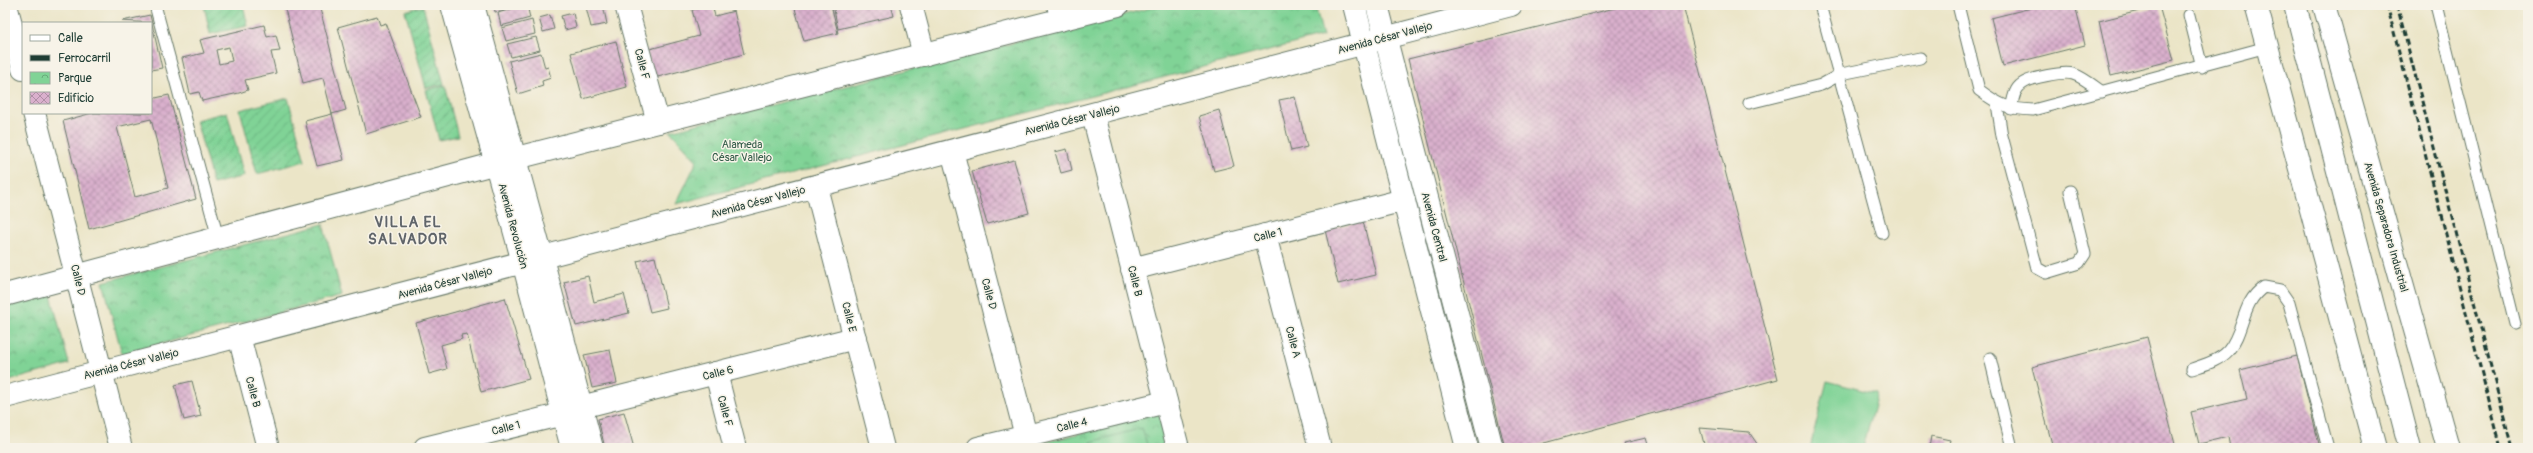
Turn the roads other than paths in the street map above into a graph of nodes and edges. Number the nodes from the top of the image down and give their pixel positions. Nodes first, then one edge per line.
1 (6, 5) edge
2 (155, 5) edge
3 (452, 5) edge
4 (473, 5) edge
5 (626, 5) edge
6 (911, 5) edge
7 (1118, 5) edge
8 (1354, 5) edge
9 (1377, 5) edge
10 (1511, 5) edge
11 (1820, 5) edge
12 (1958, 5) edge
13 (2256, 5) edge
14 (2295, 5) edge
15 (2324, 5) edge
16 (2436, 5) edge
17 (1060, 12) edge
18 (2189, 15) dead end
19 (1386, 38) junction
20 (1364, 44) junction
21 (2267, 47) junction
22 (924, 55) junction
23 (1920, 58) dead end
24 (22, 65) edge
25 (2202, 67) junction
26 (1840, 74) junction
27 (2102, 92) junction
28 (1749, 103) dead end
29 (1998, 104) junction
30 (2011, 109) junction
31 (34, 114) edge
32 (1093, 115) junction
33 (658, 122) junction
34 (952, 151) junction
35 (506, 161) junction
36 (816, 187) junction
37 (2070, 191) dead end
38 (1404, 200) junction
39 (1882, 232) dead end
40 (1265, 235) junction
41 (218, 238) junction
42 (533, 260) junction
43 (1132, 269) junction
44 (76, 276) junction
45 (5, 295) edge
46 (2516, 324) dead end
47 (238, 336) junction
48 (855, 338) junction
49 (1990, 358) dead end
50 (2192, 369) dead end
51 (101, 371) junction
52 (716, 373) junction
53 (5, 397) edge
54 (1166, 402) junction
55 (572, 410) junction
56 (1026, 436) junction
57 (121, 448) edge
58 (268, 448) edge
59 (425, 448) edge
60 (572, 448) edge
61 (592, 448) edge
62 (735, 448) edge
63 (883, 448) edge
64 (978, 448) edge
65 (1178, 448) edge
66 (1320, 448) edge
67 (1467, 448) edge
68 (1492, 448) edge
69 (2012, 448) edge
70 (2328, 448) edge
71 (2375, 448) edge
72 (2410, 448) edge
73 (2448, 448) edge

1 - 24 street
2 - 41 lane
3 - 35 street, Avenida Revolución
4 - 35 street, Avenida Revolución
5 - 33 street, Calle F
6 - 22 street
7 - 17 street
8 - 20 street, Avenida Central
9 - 19 street, Avenida Central
10 - 19 street, Avenida César Vallejo
11 - 26 lane
12 - 29 lane
13 - 21 street
14 - 72 street
15 - 73 street, Avenida Separadora Industrial
16 - 46 lane
17 - 22 street
18 - 25 lane
19 - 20 street, Avenida César Vallejo
19 - 68 street, Avenida Central
20 - 32 street, Avenida César Vallejo
20 - 38 street, Avenida Central
21 - 25 lane
21 - 71 street
22 - 33 street
23 - 26 lane
25 - 27 lane
26 - 28 lane
26 - 39 lane
27 - 30 lane
27 - 30 lane
29 - 30 lane
29 - 37 lane
31 - 44 street, Calle D
32 - 34 street, Avenida César Vallejo
32 - 43 street, Calle B
33 - 35 street
34 - 36 street, Avenida César Vallejo
34 - 56 street, Calle D
35 - 41 street
35 - 42 street, Avenida Revolución
36 - 42 street, Avenida César Vallejo
36 - 48 street, Calle E
38 - 40 street, Calle 1
38 - 67 street, Avenida Central
40 - 43 street, Calle 1
40 - 66 street, Calle A
41 - 44 street
42 - 47 street, Avenida César Vallejo
42 - 55 street, Avenida Revolución
43 - 54 street, Calle B
44 - 45 street
44 - 51 street, Calle D
47 - 51 street, Avenida César Vallejo
47 - 58 street, Calle B
48 - 52 street, Calle 6
48 - 63 street, Calle E
49 - 69 lane
50 - 70 lane
51 - 53 street, Avenida César Vallejo
51 - 57 street, Calle D
52 - 55 street, Calle 6
52 - 62 street, Calle F
54 - 56 street, Calle 4
54 - 65 street, Calle B
55 - 59 street, Calle 1
55 - 60 street, Avenida Revolución
55 - 61 street, Avenida Revolución
56 - 64 street, Calle 4

